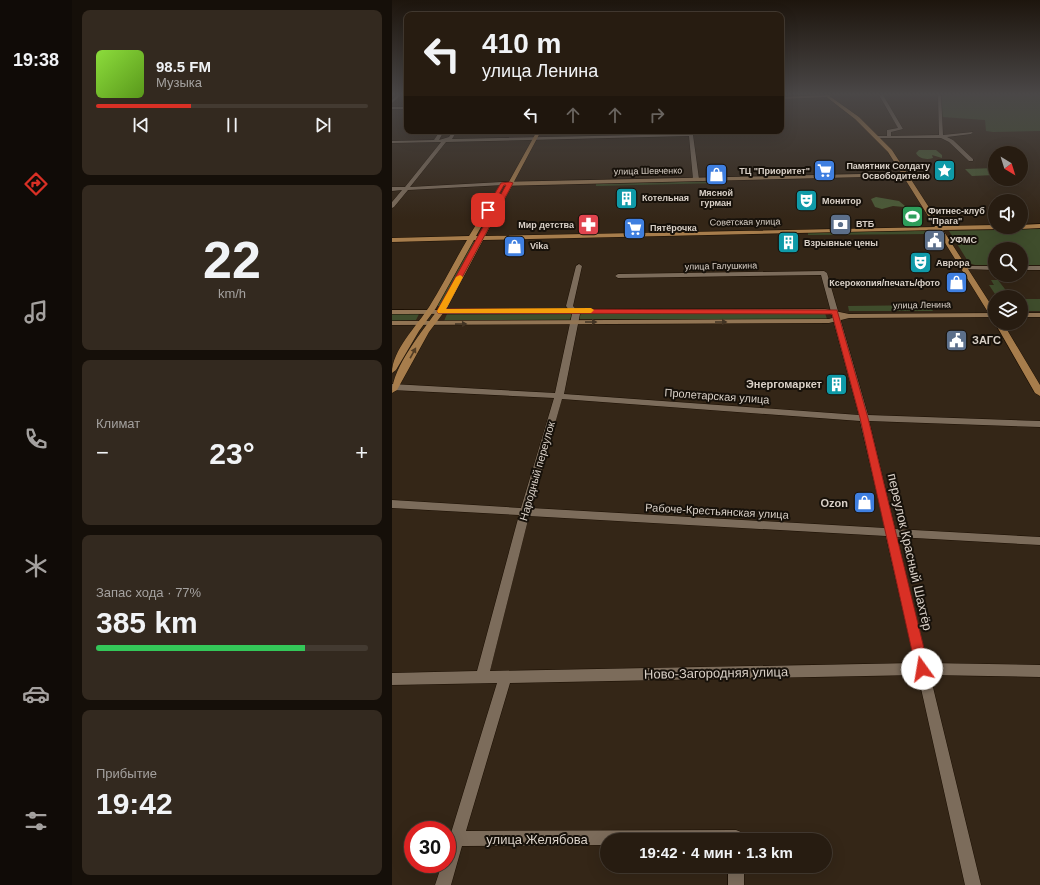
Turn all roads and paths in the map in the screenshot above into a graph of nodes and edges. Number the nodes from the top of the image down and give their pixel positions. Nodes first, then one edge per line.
1 (438, 136) edge
2 (451, 136) edge
3 (534, 136) edge
4 (669, 136) edge
5 (691, 136) edge
6 (925, 136) edge
7 (941, 136) edge
8 (619, 137) joint
9 (876, 137) joint
10 (889, 137) joint
11 (532, 139) junction
12 (436, 140) junction
13 (445, 140) junction
14 (392, 142) edge
15 (971, 160) dead end
16 (904, 175) junction
17 (696, 179) junction
18 (510, 183) junction
19 (502, 184) junction
20 (392, 189) edge
21 (405, 189) junction
22 (497, 194) dead end
23 (392, 206) edge
24 (490, 207) dead end
25 (1040, 226) edge
26 (988, 227) edge
27 (1028, 227) edge
28 (940, 228) junction
29 (392, 236) edge
30 (479, 237) junction
31 (392, 240) edge
32 (578, 266) dead end
33 (965, 268) junction
34 (988, 268) edge
35 (1028, 268) edge
36 (1040, 268) edge
37 (824, 273) joint
38 (618, 276) dead end
39 (988, 306) edge
40 (574, 310) junction
41 (441, 311) junction
42 (392, 312) edge
43 (430, 312) junction
44 (1028, 315) edge
45 (1040, 315) edge
46 (836, 316) junction
47 (988, 316) edge
48 (392, 323) edge
49 (574, 323) junction
50 (422, 324) junction
51 (432, 324) junction
52 (1003, 330) edge
53 (392, 370) edge
54 (393, 388) edge
55 (1040, 393) edge
56 (559, 396) junction
57 (864, 418) junction
58 (1040, 424) edge
59 (392, 504) edge
60 (525, 512) junction
61 (891, 533) junction
62 (1040, 541) edge
63 (922, 669) junction
64 (1040, 671) edge
65 (482, 677) junction
66 (505, 677) junction
67 (392, 679) edge
68 (458, 839) junction
69 (600, 839) edge
70 (736, 873) edge
71 (442, 885) edge
72 (736, 885) edge
73 (973, 885) edge

1 - 12 street
2 - 13 street
3 - 11 main road
4 - 8 street
5 - 17 street
6 - 10 street
7 - 15 street
8 - 11 street
9 - 10 street
9 - 16 main road
11 - 13 street
11 - 18 main road
11 - 19 main road
12 - 13 street
12 - 14 street
13 - 21 street
16 - 17 main road, улица Шевченко
16 - 28 main road
17 - 18 main road, улица Шевченко
18 - 19 main road, улица Шевченко
18 - 30 main road
19 - 21 street, улица Шевченко
19 - 22 main road
20 - 21 street, улица Шевченко
21 - 23 street
24 - 30 main road
25 - 27 main road
26 - 28 main road, Советская улица
28 - 30 main road, Советская улица
28 - 33 main road
29 - 30 main road, Советская улица
30 - 31 main road, Советская улица
30 - 41 main road
30 - 43 main road
32 - 40 street, Народный переулок
33 - 34 street
33 - 39 main road
35 - 36 street
37 - 38 street, улица Галушкина
37 - 46 street, переулок Красный Шахтёр
40 - 41 main road, улица Ленина
40 - 46 main road, улица Ленина
40 - 49 street, Народный переулок
41 - 43 main road, улица Ленина
41 - 51 main road
42 - 43 main road, улица Ленина
43 - 50 main road
44 - 45 main road
46 - 47 main road, улица Ленина
49 -> 46 main road, улица Ленина
46 - 57 street, переулок Красный Шахтёр
48 - 50 main road, улица Ленина
51 -> 49 main road, улица Ленина
49 - 56 street, Народный переулок
50 - 51 main road, улица Ленина
50 - 53 main road
54 -> 51 main road
52 - 55 main road
54 - 56 street, Пролетарская улица
56 - 57 street, Пролетарская улица
56 - 60 street, Народный переулок
57 - 58 street, Пролетарская улица
57 - 61 street, переулок Красный Шахтёр
59 - 60 street, Рабоче-Крестьянская улица
60 - 61 street, Рабоче-Крестьянская улица
60 - 65 street, Народный переулок
61 - 62 street, Рабоче-Крестьянская улица
61 - 63 street, переулок Красный Шахтёр
63 - 64 street, Ново-Загородняя улица
63 - 66 street, Ново-Загородняя улица
63 - 73 street, переулок Красный Шахтёр
65 - 66 street, Ново-Загородняя улица
65 - 67 street, Ново-Загородняя улица
66 - 68 street
68 - 69 street, улица Желябова
68 - 71 street
70 - 72 street

